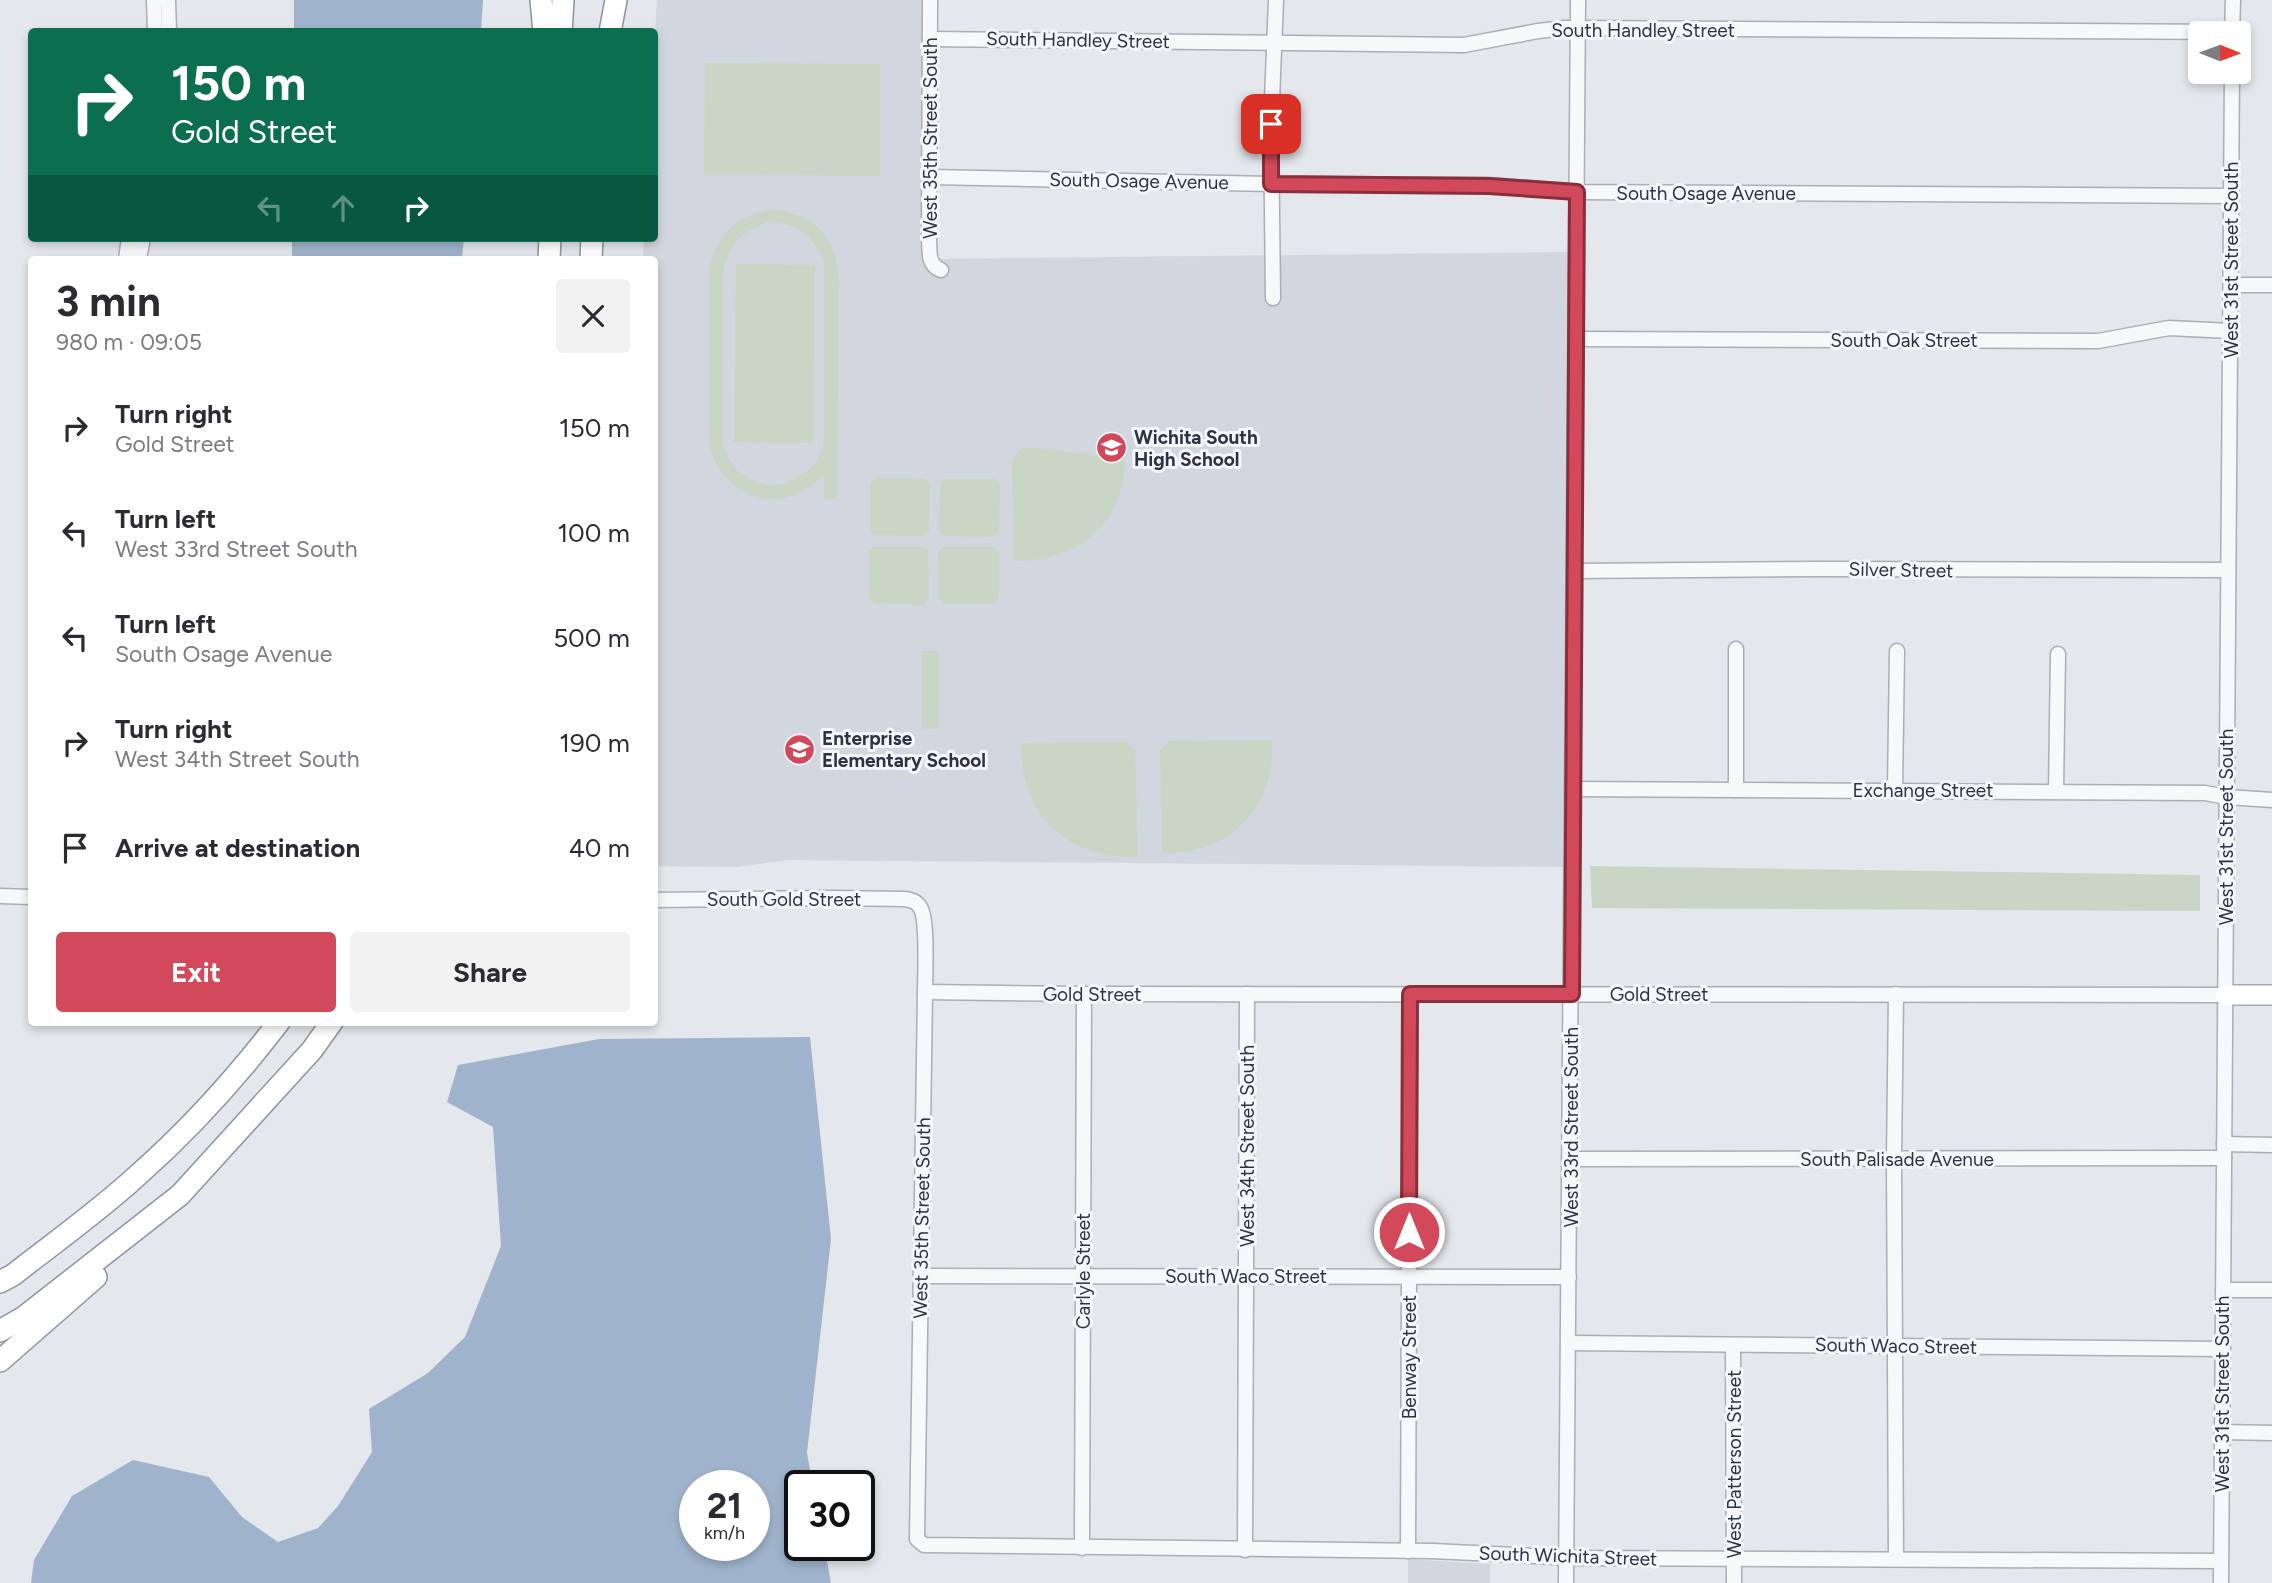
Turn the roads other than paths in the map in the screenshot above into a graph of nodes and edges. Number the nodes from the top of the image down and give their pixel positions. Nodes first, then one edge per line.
1 (154, 0) edge
2 (168, 0) edge
3 (541, 0) edge
4 (563, 0) edge
5 (604, 0) edge
6 (616, 0) edge
7 (930, 0) edge
8 (1276, 0) edge
9 (1578, 0) edge
10 (2233, 0) edge
11 (2232, 21) edge
12 (155, 28) edge
13 (169, 28) edge
14 (544, 28) edge
15 (561, 28) edge
16 (603, 28) edge
17 (611, 28) edge
18 (1578, 29) junction
19 (2188, 33) edge
20 (930, 39) junction
21 (1273, 42) junction
22 (2232, 84) edge
23 (929, 177) junction
24 (1271, 184) junction
25 (1577, 192) junction
26 (2231, 195) junction
27 (941, 270) dead end
28 (2231, 285) junction
29 (2272, 285) edge
30 (1273, 298) dead end
31 (2230, 331) junction
32 (1576, 339) junction
33 (2228, 570) junction
34 (1575, 571) junction
35 (1737, 649) dead end
36 (1897, 651) dead end
37 (2058, 654) dead end
38 (1573, 789) junction
39 (1736, 790) junction
40 (1895, 790) junction
41 (2056, 790) junction
42 (2227, 797) junction
43 (2272, 800) edge
44 (0, 896) edge
45 (28, 897) edge
46 (658, 900) edge
47 (914, 901) joint
48 (925, 992) junction
49 (1084, 994) junction
50 (1247, 994) junction
51 (1410, 994) junction
52 (1572, 994) junction
53 (1896, 995) junction
54 (2225, 995) junction
55 (2272, 995) edge
56 (276, 1026) edge
57 (329, 1026) edge
58 (2272, 1144) edge
59 (2224, 1151) junction
60 (1570, 1159) junction
61 (1894, 1159) junction
62 (153, 1217) junction
63 (73, 1227) junction
64 (0, 1266) edge
65 (922, 1276) junction
66 (1083, 1276) junction
67 (1246, 1276) junction
68 (1409, 1277) junction
69 (1569, 1277) junction
70 (0, 1282) edge
71 (2223, 1290) junction
72 (2272, 1290) edge
73 (0, 1331) edge
74 (1569, 1343) junction
75 (1733, 1345) junction
76 (1896, 1346) junction
77 (2223, 1349) junction
78 (0, 1361) edge
79 (2222, 1432) junction
80 (2272, 1433) edge
81 (917, 1539) joint
82 (1082, 1548) junction
83 (1245, 1550) junction
84 (1408, 1551) junction
85 (1567, 1558) junction
86 (1896, 1559) junction
87 (1734, 1560) junction
88 (2221, 1560) junction
89 (1566, 1583) edge
90 (1734, 1583) edge
91 (2221, 1583) edge

1 - 12 street
2 - 13 street
3 - 14 highway
4 - 15 highway
5 - 16 highway
6 - 17 highway
7 - 20 street, West 35th Street South
8 - 21 street
9 - 18 street, West 33rd Street South
10 - 11 street
18 - 19 street, South Handley Street
18 - 21 street, South Handley Street
18 - 25 street, West 33rd Street South
20 - 21 street, South Handley Street
20 - 23 street, West 35th Street South
21 - 24 street
22 - 26 street, West 31st Street South
23 - 24 street, South Osage Avenue
23 - 27 street, West 35th Street South
24 - 25 street, South Osage Avenue
24 - 30 street
25 - 26 street, South Osage Avenue
25 - 32 street, West 33rd Street South
26 - 28 street, West 31st Street South
28 - 29 street
28 - 31 street, West 31st Street South
31 - 32 street, South Oak Street
31 - 33 street, West 31st Street South
32 - 34 street, West 33rd Street South
33 - 34 street, Silver Street
33 - 42 street, West 31st Street South
34 - 38 street, West 33rd Street South
35 - 39 street
36 - 40 street
37 - 41 street
38 - 39 street, Exchange Street
38 - 52 street, West 33rd Street South
39 - 40 street, Exchange Street
40 - 41 street, Exchange Street
41 - 42 street, Exchange Street
42 - 43 street, Exchange Street
42 - 54 street, West 31st Street South
44 - 45 street
46 - 47 street, South Gold Street
47 - 48 street, West 35th Street South
48 - 49 street, Gold Street
48 - 65 street, West 35th Street South
49 - 50 street, Gold Street
49 - 66 street, Carlyle Street
50 - 51 street, Gold Street
50 - 67 street, West 34th Street South
51 - 52 street, Gold Street
51 - 68 street, Benway Street
52 - 53 street, Gold Street
52 - 60 street, West 33rd Street South
53 - 54 street, Gold Street
53 - 61 street
54 - 55 main road
54 - 59 street, West 31st Street South
56 - 63 highway
57 - 62 highway
58 - 59 street, South Palisade Avenue
59 - 61 street, South Palisade Avenue
59 - 71 street, West 31st Street South
60 - 61 street, South Palisade Avenue
60 - 69 street, West 33rd Street South
61 - 76 street
62 - 73 highway
62 - 78 highway
63 - 64 highway
63 - 70 highway
65 - 66 street, South Waco Street
65 - 81 street, West 35th Street South
66 - 67 street, South Waco Street
66 - 82 street, Carlyle Street
67 - 68 street, South Waco Street
67 - 83 street, West 34th Street South
68 - 69 street, South Waco Street
68 - 84 street, Benway Street
69 - 74 street, West 33rd Street South
71 - 72 street
71 - 77 street, West 31st Street South
74 - 75 street, South Waco Street
74 - 85 street, West 33rd Street South
75 - 76 street, South Waco Street
75 - 87 street, West Patterson Street
76 - 77 street, South Waco Street
76 - 86 street
77 - 79 street, West 31st Street South
79 - 80 street
79 - 88 street, West 31st Street South
81 - 82 street, South Wichita Street
82 - 83 street, South Wichita Street
83 - 84 street, South Wichita Street
84 - 85 street, South Wichita Street
85 - 87 street, South Wichita Street
85 - 89 street, West 33rd Street South
86 - 87 street, South Wichita Street
86 - 88 street, South Wichita Street
87 - 90 street, West Patterson Street
88 - 91 street, West 31st Street South

